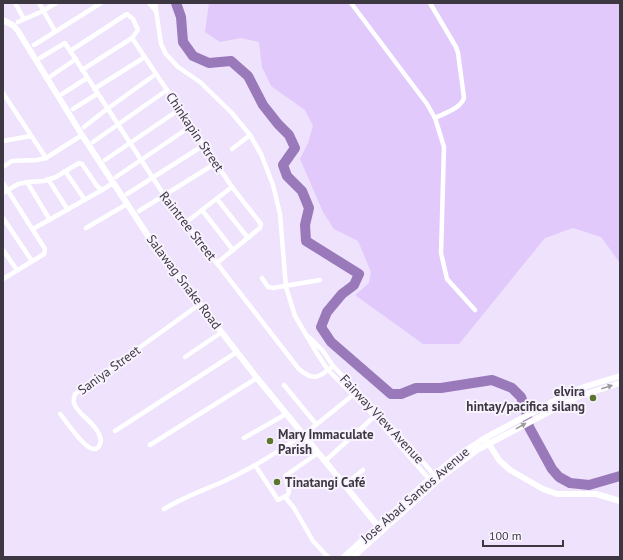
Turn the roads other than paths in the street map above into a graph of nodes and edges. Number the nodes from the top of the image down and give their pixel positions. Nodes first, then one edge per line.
1 (15, 3) edge
2 (39, 3) edge
3 (56, 3) edge
4 (101, 3) edge
5 (149, 3) edge
6 (155, 3) edge
7 (351, 3) edge
8 (430, 3) edge
9 (155, 10) junction
10 (43, 11) junction
11 (4, 19) edge
12 (24, 19) junction
13 (18, 22) dead end
14 (55, 31) junction
15 (132, 38) junction
16 (34, 45) dead end
17 (70, 50) junction
18 (145, 57) junction
19 (40, 58) dead end
20 (76, 60) junction
21 (82, 70) junction
22 (156, 74) junction
23 (51, 76) dead end
24 (87, 78) junction
25 (94, 89) junction
26 (167, 90) junction
27 (3, 93) edge
28 (62, 94) dead end
29 (97, 94) junction
30 (107, 108) junction
31 (73, 109) dead end
32 (180, 109) junction
33 (435, 118) junction
34 (117, 125) junction
35 (191, 126) junction
36 (84, 127) dead end
37 (82, 135) junction
38 (250, 135) junction
39 (31, 136) junction
40 (4, 139) edge
41 (93, 142) dead end
42 (130, 144) junction
43 (204, 145) junction
44 (232, 149) dead end
45 (46, 158) junction
46 (105, 160) dead end
47 (140, 160) junction
48 (216, 163) junction
49 (3, 167) edge
50 (65, 171) junction
51 (152, 178) junction
52 (48, 179) junction
53 (115, 180) junction
54 (27, 182) junction
55 (3, 183) edge
56 (232, 187) junction
57 (102, 190) junction
58 (5, 192) edge
59 (127, 194) dead end
60 (164, 196) junction
61 (217, 199) junction
62 (85, 200) junction
63 (127, 204) junction
64 (68, 210) junction
65 (202, 210) junction
66 (139, 211) dead end
67 (3, 218) edge
68 (50, 220) junction
69 (185, 223) junction
70 (86, 228) dead end
71 (33, 229) junction
72 (248, 238) junction
73 (3, 250) edge
74 (233, 250) junction
75 (32, 261) junction
76 (217, 263) junction
77 (17, 270) junction
78 (262, 278) dead end
79 (3, 279) edge
80 (320, 280) dead end
81 (286, 287) junction
82 (200, 304) junction
83 (474, 310) dead end
84 (222, 332) junction
85 (305, 333) junction
86 (237, 352) junction
87 (185, 357) dead end
88 (333, 366) junction
89 (328, 370) junction
90 (620, 376) edge
91 (257, 378) junction
92 (620, 383) edge
93 (284, 385) dead end
94 (353, 395) junction
95 (378, 412) junction
96 (60, 414) dead end
97 (286, 414) junction
98 (374, 416) junction
99 (316, 424) junction
100 (115, 431) dead end
101 (305, 433) junction
102 (244, 438) dead end
103 (485, 438) junction
104 (408, 444) junction
105 (488, 444) junction
106 (150, 445) dead end
107 (403, 448) junction
108 (318, 453) junction
109 (325, 461) junction
110 (255, 465) junction
111 (363, 470) dead end
112 (432, 477) junction
113 (436, 482) junction
114 (345, 485) junction
115 (285, 497) junction
116 (620, 501) edge
117 (164, 509) dead end
118 (380, 529) junction
119 (328, 557) edge
120 (344, 557) edge
121 (353, 557) edge

1 - 12 street
2 - 10 street
3 - 10 street
4 - 14 street
5 - 9 street
6 - 9 street, Fairway View Avenue
7 - 33 street
8 - 33 street
9 - 38 street, Fairway View Avenue
10 - 12 street
10 - 14 street
11 - 37 main road, Salawag Snake Road
12 - 13 street
14 - 16 street
15 - 17 street
15 - 18 street, Chinkapin Street
15 - 21 street
17 - 19 street, Raintree Street
17 - 20 street, Raintree Street
18 - 22 street, Chinkapin Street
18 - 25 street
20 - 21 street, Raintree Street
20 - 23 street
21 - 24 street, Raintree Street
22 - 26 street, Chinkapin Street
22 - 30 street
24 - 25 street, Raintree Street
24 - 28 street
25 - 29 street, Raintree Street
26 - 32 street, Chinkapin Street
26 - 34 street
27 - 39 street
29 - 30 street, Raintree Street
29 - 31 street
30 - 34 street, Raintree Street
30 - 36 street
32 - 35 street, Chinkapin Street
32 - 42 street
33 - 83 street
34 - 41 street
34 - 42 street, Raintree Street
35 - 43 street, Chinkapin Street
35 - 47 street
37 - 45 street
37 - 53 main road, Salawag Snake Road
38 - 44 street
38 - 81 street, Fairway View Avenue
39 - 40 street
39 - 45 street
42 - 46 street
42 - 47 street, Raintree Street
43 - 48 street, Chinkapin Street
43 - 51 street
45 - 49 street
47 - 51 street, Raintree Street
47 - 53 street
48 - 56 street, Chinkapin Street
48 - 60 street
50 - 52 street
50 - 57 street
50 - 62 street
51 - 59 street
51 - 60 street, Raintree Street
52 - 54 street
52 - 64 street
53 - 57 street
53 - 63 main road, Salawag Snake Road
54 - 58 street
54 - 68 street
55 - 58 street
56 - 61 street
56 - 72 street, Chinkapin Street
57 - 62 street
58 - 71 street
60 - 66 street
60 - 69 street, Raintree Street
61 - 65 street
61 - 72 street
62 - 64 street
63 - 70 street
63 - 82 main road, Salawag Snake Road
64 - 68 street
65 - 69 street
65 - 74 street
67 - 75 street
68 - 71 street
69 - 76 street, Raintree Street
71 - 75 street
72 - 74 street
73 - 77 street
74 - 76 street
75 - 77 street
76 - 89 street, Raintree Street
77 - 79 street
78 - 81 street
80 - 81 street
81 - 85 street, Fairway View Avenue
82 - 84 main road, Salawag Snake Road
82 - 96 street, Saniya Street
84 - 86 main road, Salawag Snake Road
84 - 87 street
85 - 88 street, Fairway View Avenue
85 - 89 street, Fairway View Avenue
86 - 91 main road, Salawag Snake Road
86 - 100 street
88 - 89 street, Raintree Street
88 - 95 street, Fairway View Avenue
89 - 94 street, Fairway View Avenue
90 - 103 main road, Jose Abad Santos Avenue
91 - 97 main road, Salawag Snake Road
91 - 106 street
105 -> 92 main road, Jose Abad Santos Avenue
93 - 99 street
94 - 98 street, Fairway View Avenue
94 - 99 street
95 - 98 street
95 - 104 street, Fairway View Avenue
97 - 101 main road, Salawag Snake Road
97 - 102 street
98 - 107 street, Fairway View Avenue
98 - 109 street
99 - 101 street
101 - 108 main road, Salawag Snake Road
101 - 110 street
103 - 105 main road
103 - 112 main road, Jose Abad Santos Avenue
104 - 107 street
104 - 112 street, Fairway View Avenue
105 - 113 main road, Jose Abad Santos Avenue
105 - 116 main road
107 - 112 street, Fairway View Avenue
108 - 109 main road, Salawag Snake Road
108 - 115 street
109 - 114 main road, Salawag Snake Road
110 - 115 street
110 - 117 street
111 - 114 street
112 - 113 street, Fairway View Avenue
112 - 118 main road, Jose Abad Santos Avenue
113 - 118 main road, Jose Abad Santos Avenue
114 - 118 main road, Salawag Snake Road
115 - 119 street
118 - 120 main road, Jose Abad Santos Avenue
118 - 121 main road, Jose Abad Santos Avenue

